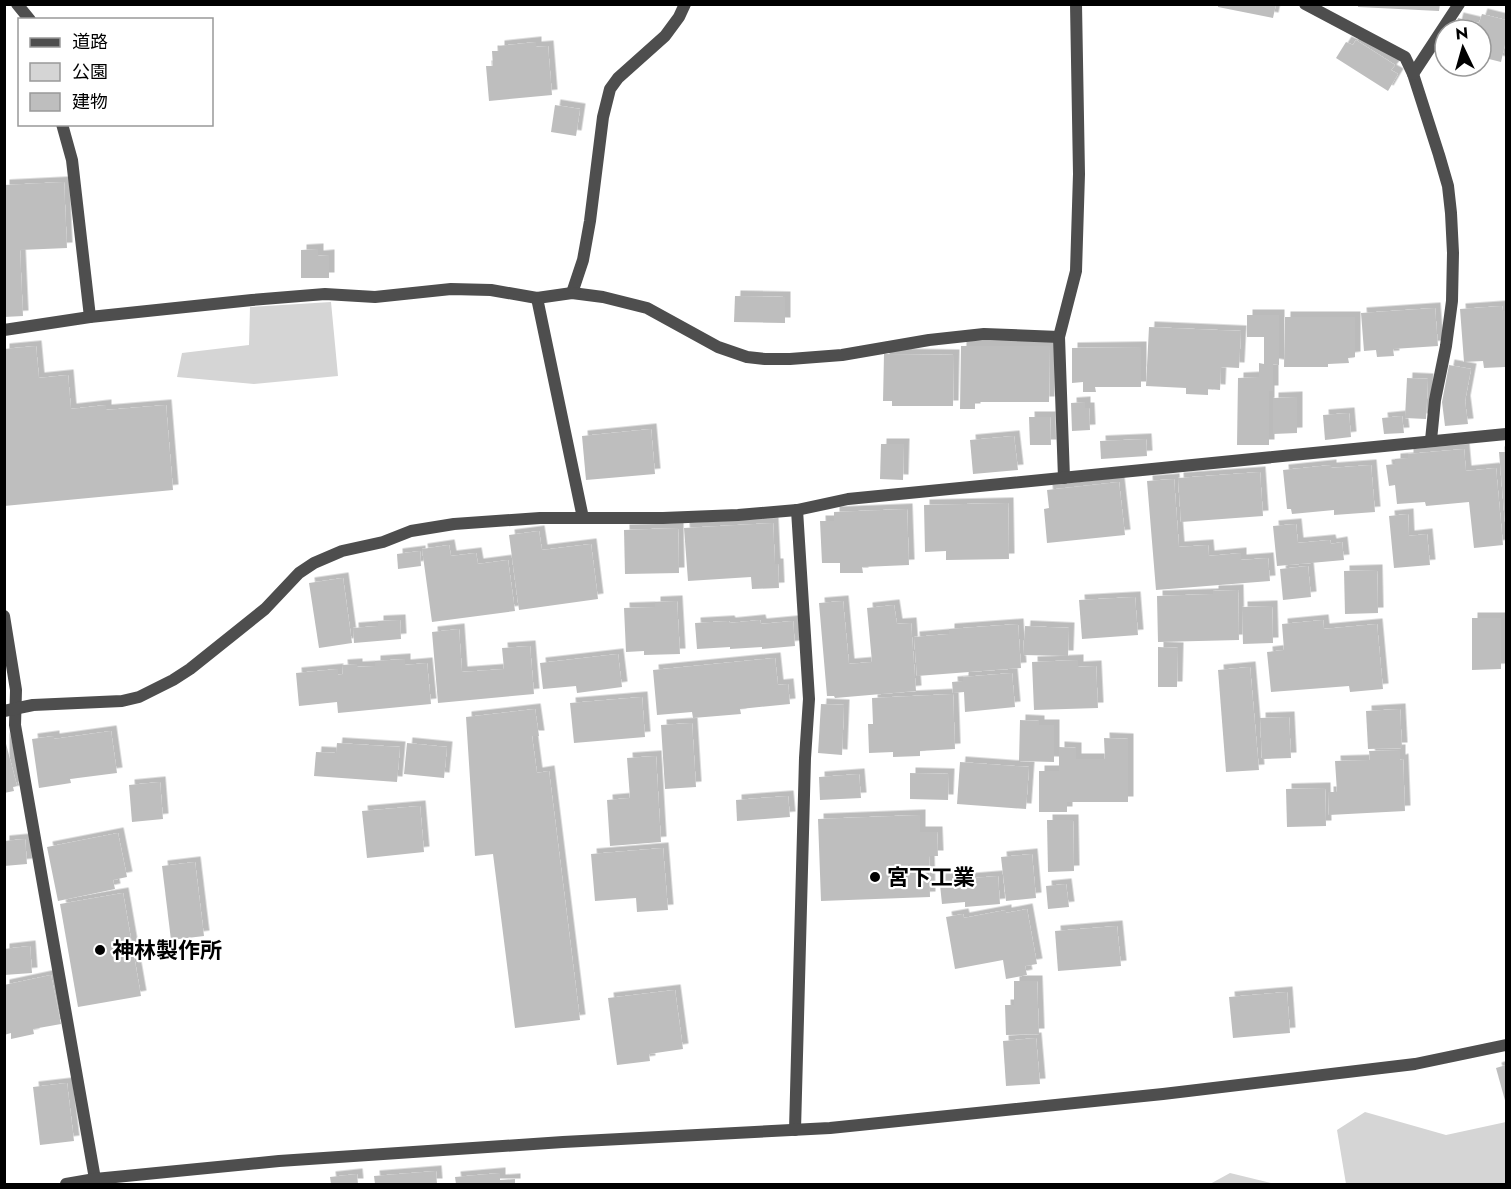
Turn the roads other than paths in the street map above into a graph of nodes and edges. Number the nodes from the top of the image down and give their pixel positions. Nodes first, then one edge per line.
1 (17, 4) edge
2 (685, 4) edge
3 (1076, 4) edge
4 (1305, 4) edge
5 (1459, 4) edge
6 (28, 18) edge
7 (1413, 75) junction
8 (63, 126) edge
9 (572, 293) junction
10 (537, 298) junction
11 (90, 317) junction
12 (4, 330) edge
13 (1059, 337) junction
14 (1506, 434) edge
15 (1431, 440) junction
16 (1064, 478) junction
17 (797, 510) junction
18 (583, 518) junction
19 (4, 616) edge
20 (10, 710) edge
21 (1506, 1045) edge
22 (795, 1130) junction
23 (95, 1179) junction
24 (66, 1185) edge

1 - 6 street
2 - 9 street
3 - 13 street
4 - 7 street
5 - 7 street
7 - 15 street
8 - 11 street
9 - 10 street
9 - 13 street
10 - 11 street
10 - 18 street
11 - 12 street
13 - 16 street
14 - 15 street
15 - 16 street
16 - 17 street
17 - 18 street
17 - 22 street
18 - 20 street
19 - 20 street
20 - 23 street
21 - 22 street
22 - 23 street
23 - 24 street

